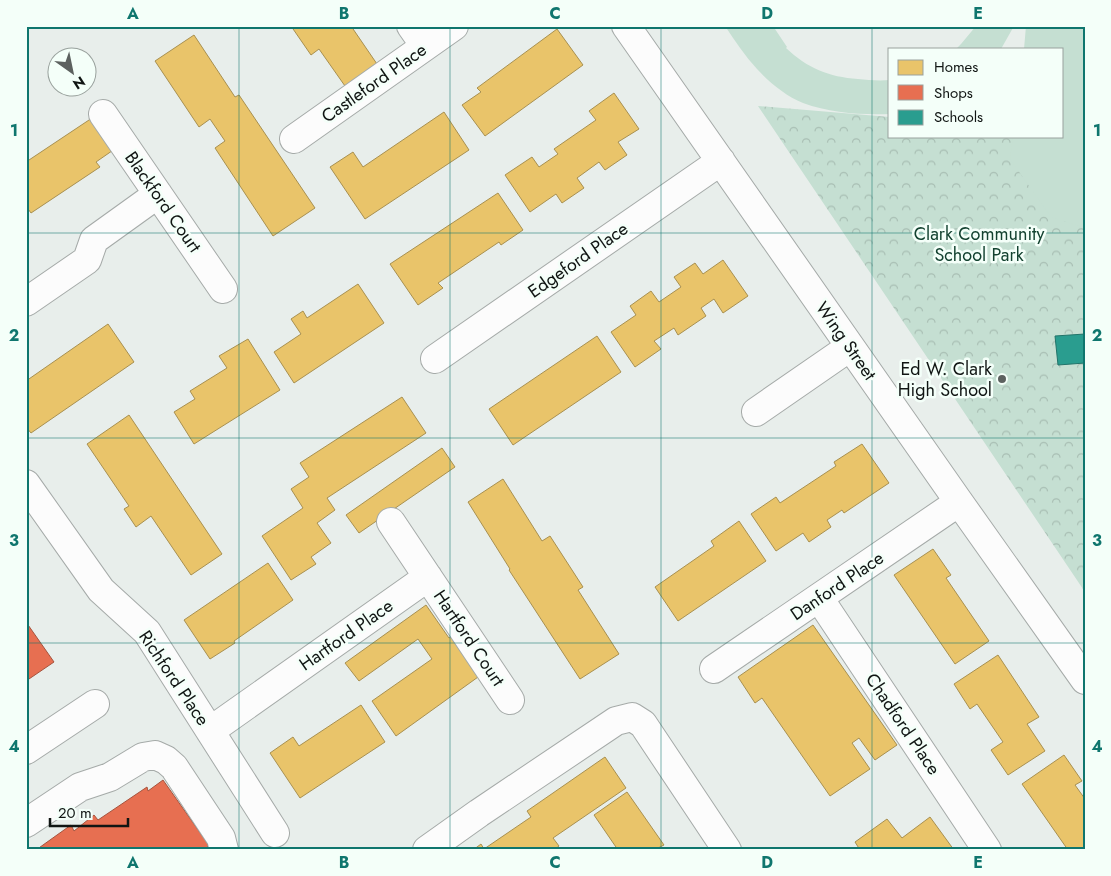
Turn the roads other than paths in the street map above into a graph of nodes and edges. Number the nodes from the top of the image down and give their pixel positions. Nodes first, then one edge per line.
1 (454, 26) edge
2 (626, 26) edge
3 (418, 36) edge
4 (103, 114) dead end
5 (294, 139) dead end
6 (721, 161) junction
7 (158, 194) junction
8 (223, 289) dead end
9 (26, 302) edge
10 (850, 347) junction
11 (435, 359) dead end
12 (756, 412) dead end
13 (26, 484) edge
14 (959, 502) junction
15 (391, 522) dead end
16 (428, 577) junction
17 (819, 598) junction
18 (714, 669) dead end
19 (1085, 680) edge
20 (510, 700) dead end
21 (95, 704) dead end
22 (210, 731) junction
23 (26, 750) edge
24 (26, 823) edge
25 (275, 833) dead end
26 (224, 850) edge
27 (427, 850) edge
28 (727, 850) edge
29 (988, 850) edge

1 - 3 street, Castleford Place
2 - 6 street, Wing Street
3 - 5 street, Castleford Place
4 - 7 street, Blackford Court
6 - 10 street, Wing Street
6 - 11 street, Edgeford Place
7 - 8 street, Blackford Court
7 - 9 street
10 - 12 street
10 - 14 street, Wing Street
13 - 22 street, Richford Place
14 - 17 street, Danford Place
14 - 19 street, Wing Street
15 - 16 street
16 - 20 street, Hartford Court
16 - 22 street, Hartford Place
17 - 18 street, Danford Place
17 - 29 street, Chadford Place
21 - 23 street
22 - 25 street, Richford Place
24 - 26 street
27 - 28 street

